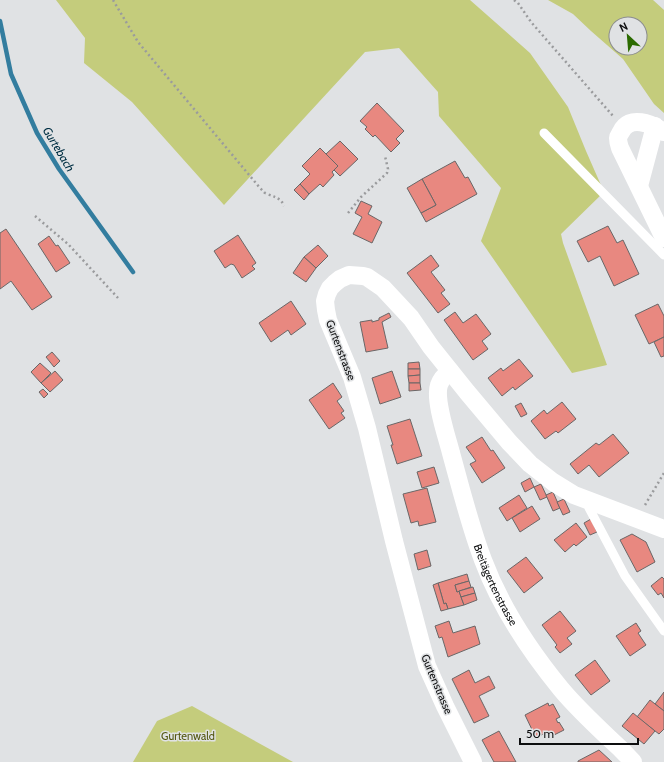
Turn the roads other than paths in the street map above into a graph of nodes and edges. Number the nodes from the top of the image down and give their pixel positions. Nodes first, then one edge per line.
1 (660, 129) edge
2 (544, 133) dead end
3 (639, 186) junction
4 (664, 238) edge
5 (664, 255) edge
6 (450, 371) junction
7 (589, 501) junction
8 (664, 529) edge
9 (664, 631) edge
10 (473, 762) edge
11 (634, 762) edge

1 - 3 street
1 - 3 street
2 - 5 lane
3 - 4 street
6 - 7 street, Gurtenstrasse
6 - 10 street, Gurtenstrasse
6 - 11 street, Breitägertenstrasse
7 - 8 street, Gurtenstrasse
7 - 9 lane

